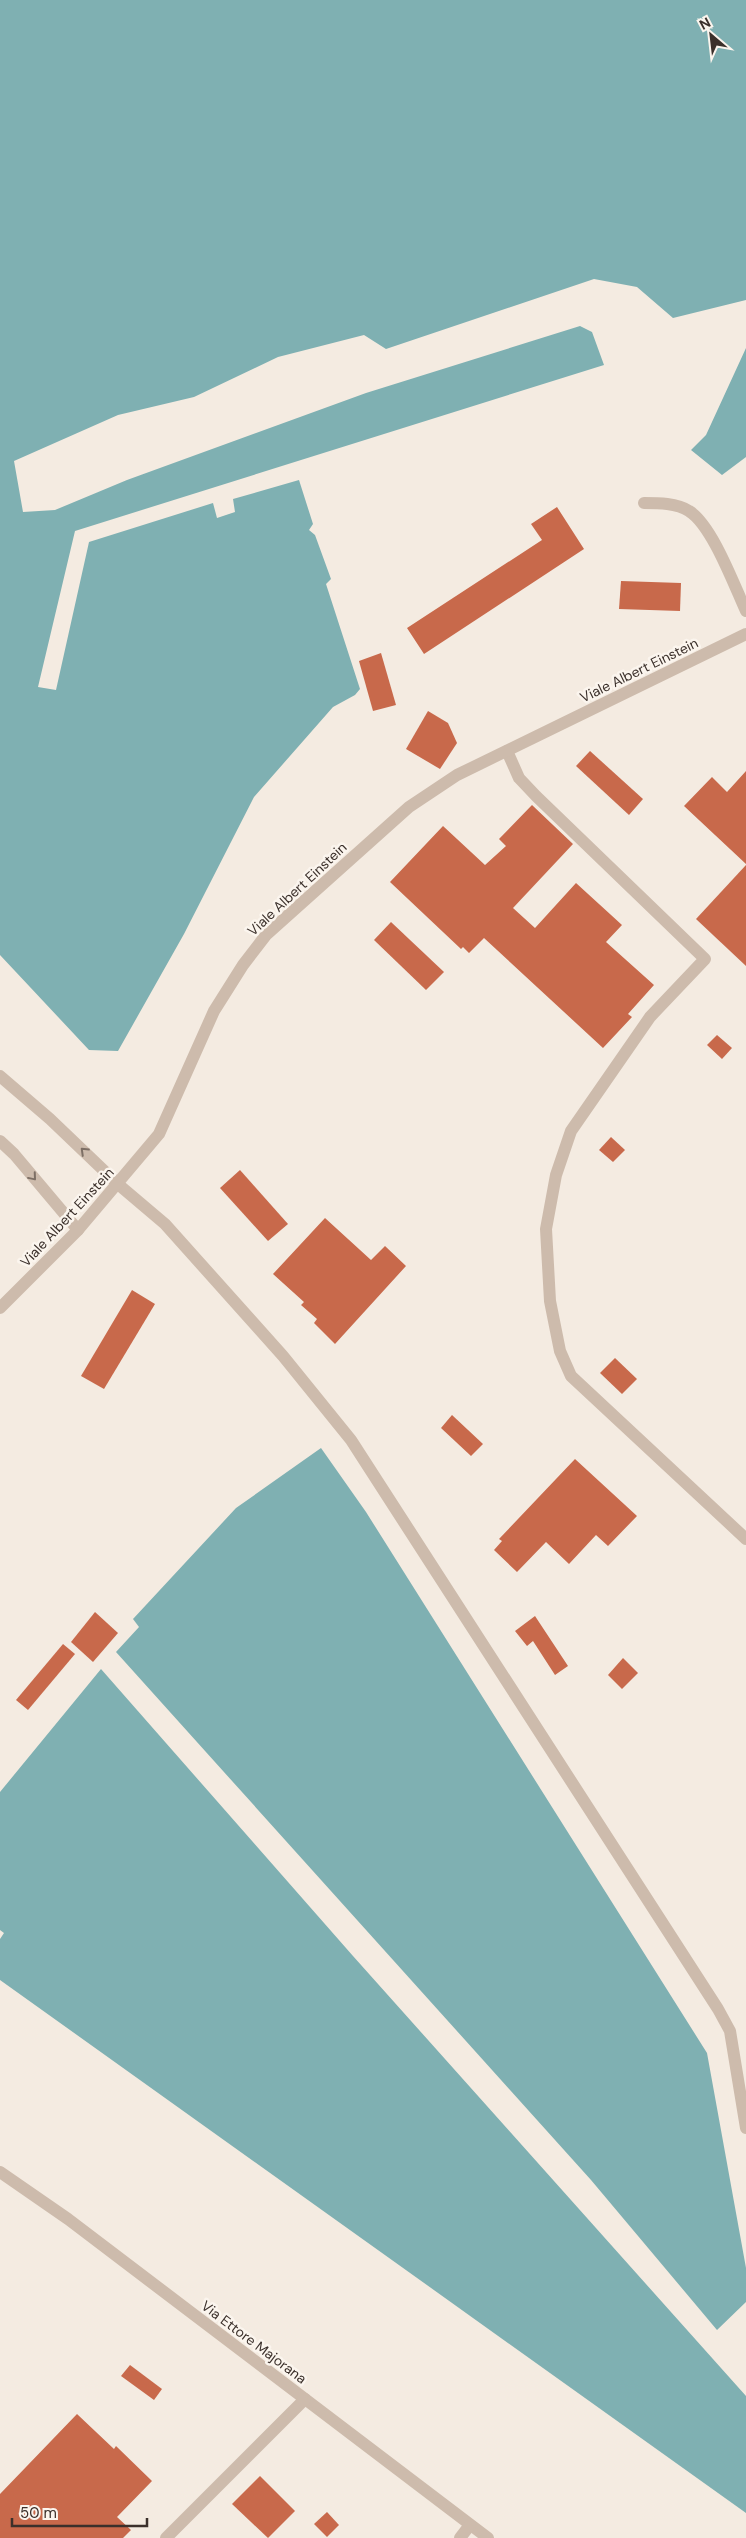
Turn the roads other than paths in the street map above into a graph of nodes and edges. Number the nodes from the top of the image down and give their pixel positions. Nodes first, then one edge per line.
1 (644, 503) dead end
2 (746, 610) edge
3 (746, 634) edge
4 (507, 751) junction
5 (0, 1076) edge
6 (0, 1141) edge
7 (119, 1185) junction
8 (78, 1230) junction
9 (0, 1308) edge
10 (746, 1539) edge
11 (746, 2128) edge
12 (0, 2172) edge
13 (305, 2399) junction
14 (470, 2525) junction
15 (166, 2538) edge
16 (460, 2538) edge
17 (488, 2538) edge

1 - 2 street
3 - 4 street, Viale Albert Einstein
4 - 7 street, Viale Albert Einstein
4 - 10 street
7 -> 5 street
6 -> 8 street
7 - 8 street, Viale Albert Einstein
7 - 11 street
8 - 9 street, Viale Albert Einstein
12 - 13 street, Via Ettore Majorana
13 - 14 street, Via Ettore Majorana
13 - 15 street
14 - 16 street
14 - 17 street, Via Ettore Majorana

